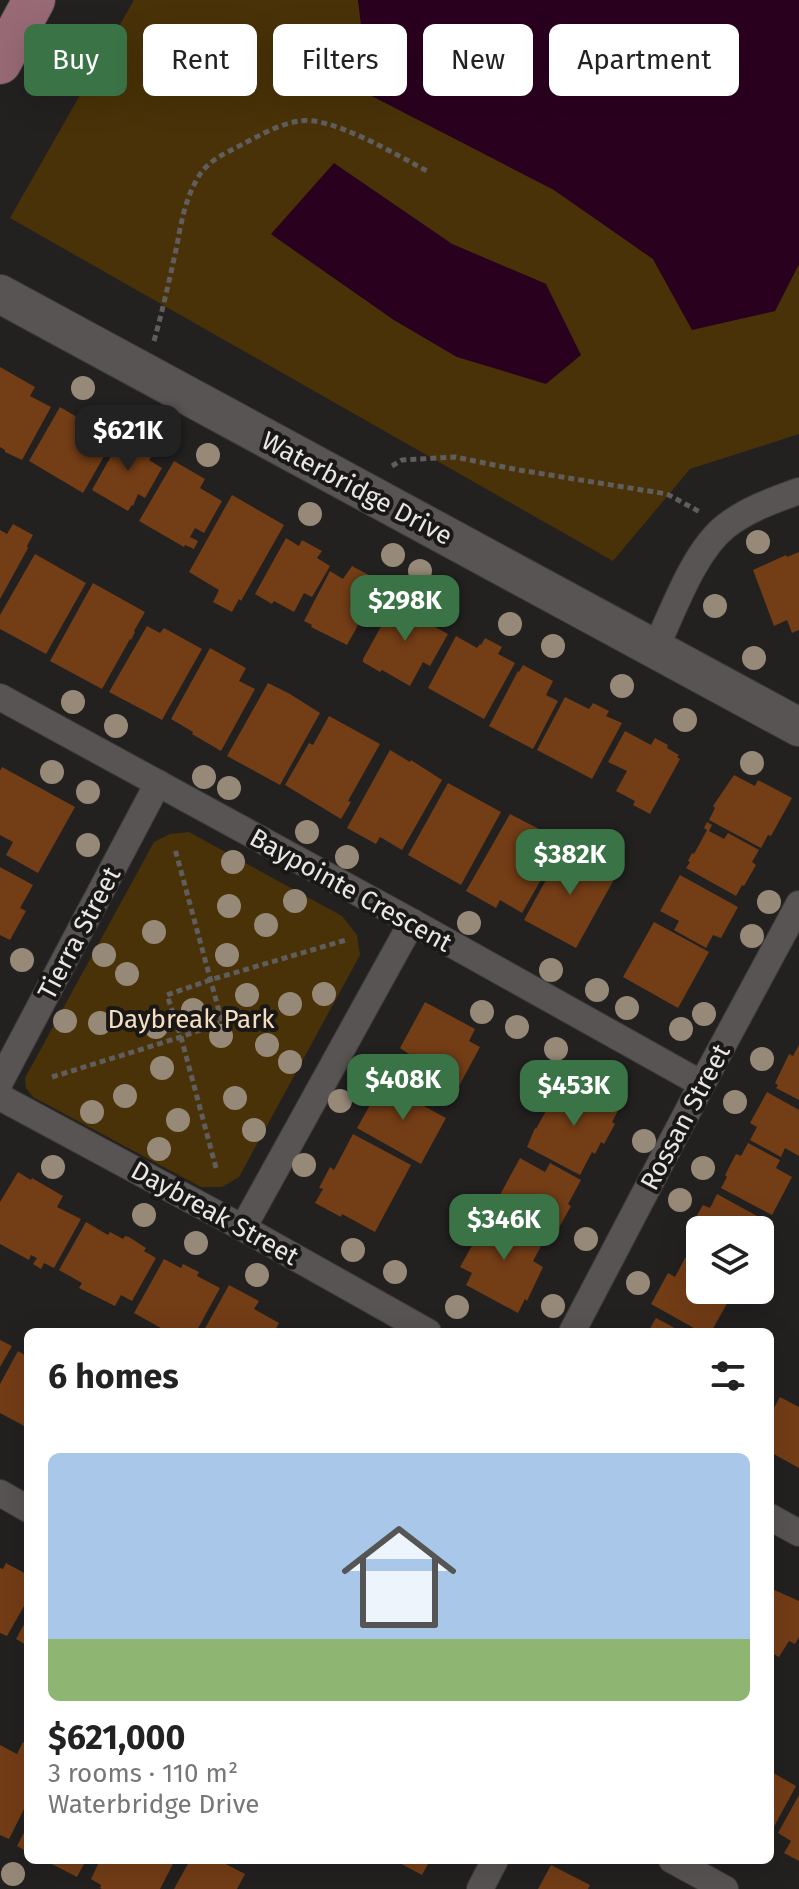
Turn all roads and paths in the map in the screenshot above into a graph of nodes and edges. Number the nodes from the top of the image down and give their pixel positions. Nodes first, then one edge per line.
1 (34, 0) edge
2 (0, 63) edge
3 (429, 172) dead end
4 (0, 294) edge
5 (144, 372) junction
6 (353, 486) junction
7 (799, 491) edge
8 (725, 527) junction
9 (655, 649) junction
10 (0, 697) edge
11 (799, 727) edge
12 (158, 783) junction
13 (175, 849) dead end
14 (799, 904) edge
15 (412, 922) junction
16 (346, 940) dead end
17 (210, 980) junction
18 (181, 1037) junction
19 (52, 1077) dead end
20 (0, 1082) edge
21 (702, 1084) junction
22 (0, 1097) edge
23 (216, 1168) dead end
24 (243, 1228) junction
25 (421, 1328) edge
26 (574, 1328) edge
27 (0, 1493) edge
28 (24, 1507) edge
29 (774, 1519) edge
30 (799, 1533) edge
31 (493, 1864) edge
32 (679, 1864) edge
33 (480, 1889) edge
34 (725, 1889) edge

1 - 2 main road
3 - 5 path
4 - 5 street, Waterbridge Drive
5 - 6 street, Waterbridge Drive
6 - 8 path
6 - 9 street, Waterbridge Drive
7 - 8 street
8 - 9 street
9 - 11 street, Waterbridge Drive
10 - 12 street, Baypointe Crescent
12 - 15 street, Baypointe Crescent
12 - 20 street, Tierra Street
13 - 17 path
14 - 21 street, Rossan Street
15 - 21 street, Baypointe Crescent
15 - 24 street
16 - 17 path
17 - 18 path
17 - 18 path
18 - 19 path
18 - 23 path
21 - 26 street, Rossan Street
22 - 24 street, Daybreak Street
24 - 25 street, Daybreak Street
27 - 28 street
29 - 30 street
31 - 33 street
32 - 34 street

